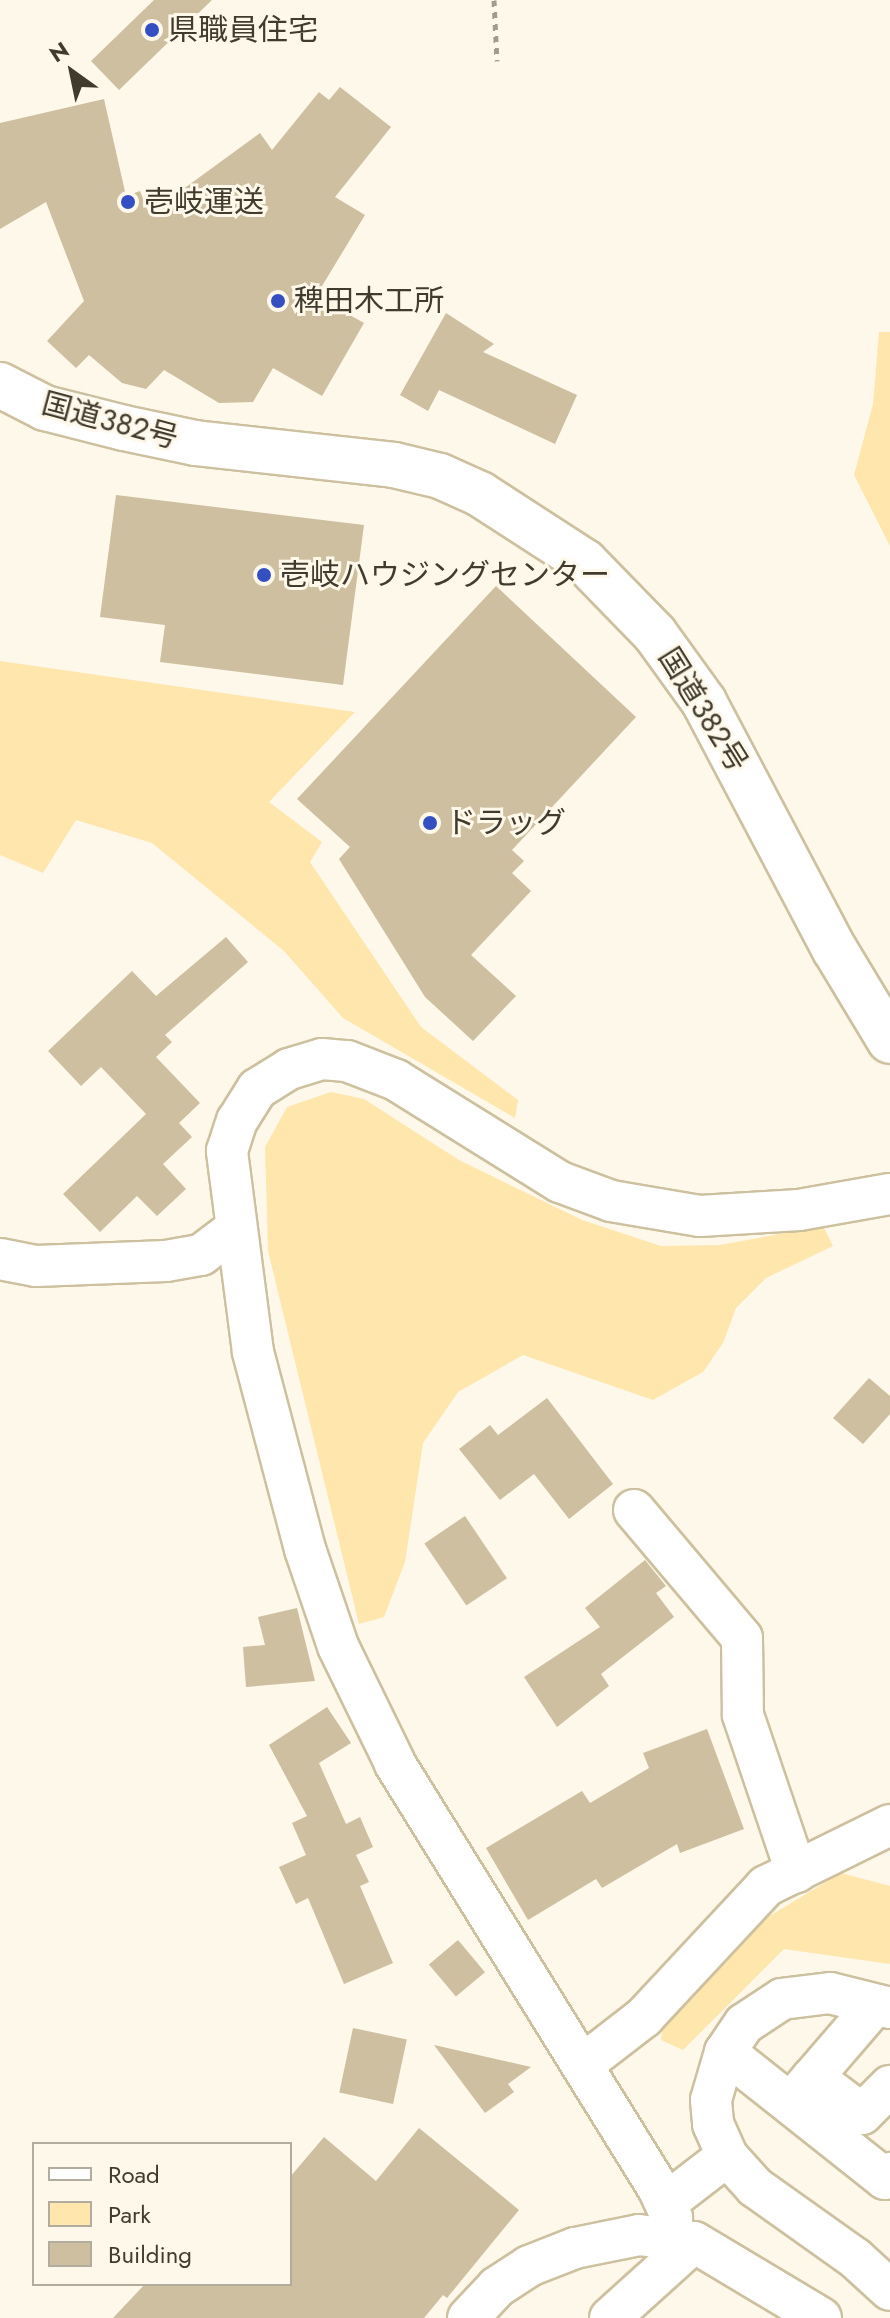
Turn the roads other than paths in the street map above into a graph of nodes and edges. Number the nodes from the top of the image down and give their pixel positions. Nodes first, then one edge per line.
1 (0, 385) edge
2 (890, 1041) edge
3 (890, 1194) edge
4 (234, 1230) junction
5 (0, 1259) edge
6 (634, 1510) dead end
7 (890, 1825) edge
8 (796, 1872) junction
9 (882, 2007) edge
10 (725, 2052) junction
11 (582, 2065) junction
12 (890, 2086) edge
13 (802, 2090) junction
14 (727, 2156) junction
15 (890, 2173) edge
16 (675, 2227) junction
17 (890, 2290) edge
18 (468, 2318) edge
19 (610, 2318) edge
20 (821, 2318) edge

1 - 2 highway, 国道382号
3 - 4 street
4 - 5 street
4 - 11 street
6 - 8 street
7 - 8 street
8 - 11 street
9 - 10 street
9 - 13 street
10 - 13 street
10 - 14 street
11 - 16 street
12 - 13 street
13 - 15 street
14 - 16 street
14 - 17 street
16 - 18 street
16 - 19 street
16 - 20 street

